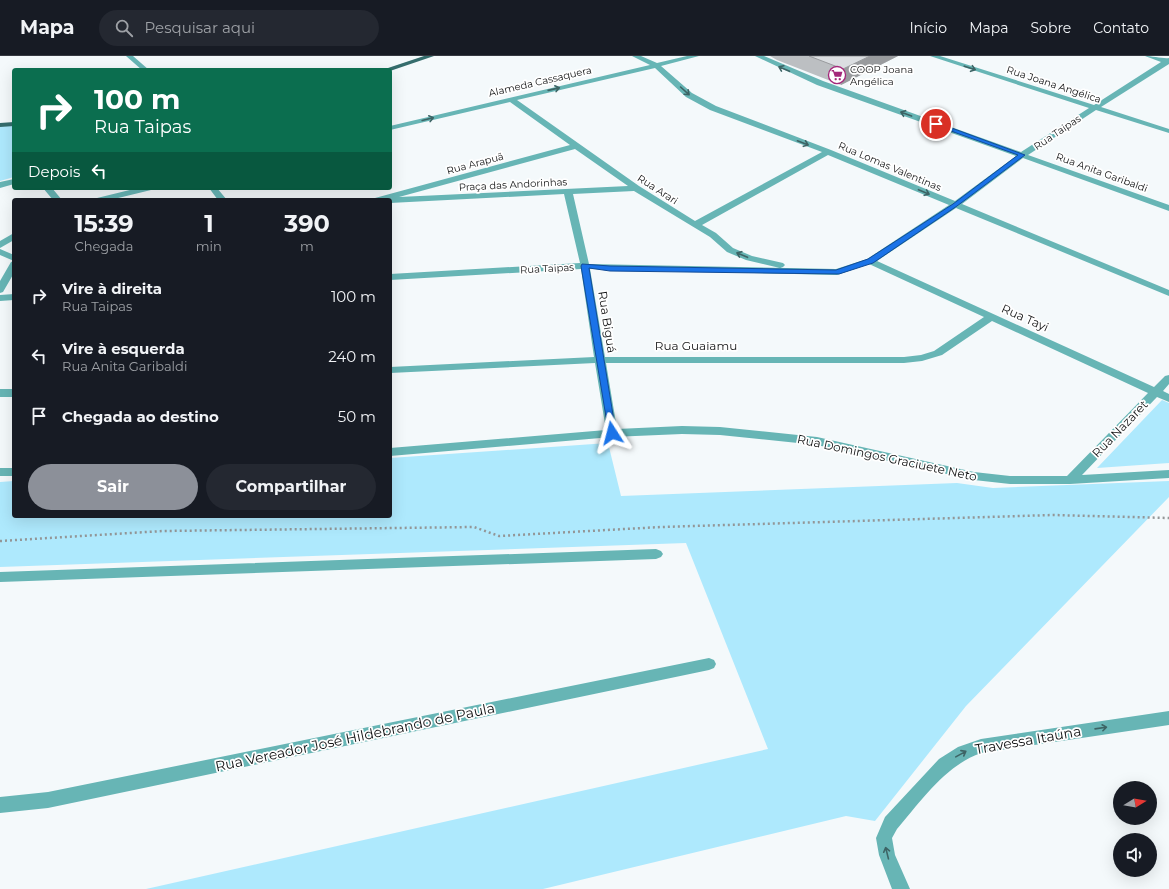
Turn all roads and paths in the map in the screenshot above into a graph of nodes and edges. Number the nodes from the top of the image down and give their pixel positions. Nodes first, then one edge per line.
1 (129, 56) edge
2 (431, 56) edge
3 (635, 56) edge
4 (696, 56) edge
5 (758, 56) edge
6 (933, 56) edge
7 (1148, 56) edge
8 (1168, 61) edge
9 (656, 65) junction
10 (144, 68) edge
11 (391, 68) edge
12 (510, 100) junction
13 (1094, 107) junction
14 (12, 124) edge
15 (0, 125) edge
16 (392, 128) edge
17 (1169, 131) edge
18 (577, 146) junction
19 (828, 152) junction
20 (1022, 155) junction
21 (12, 182) edge
22 (0, 185) edge
23 (636, 188) junction
24 (49, 190) edge
25 (140, 190) edge
26 (143, 190) edge
27 (215, 190) edge
28 (568, 192) junction
29 (56, 198) edge
30 (108, 198) edge
31 (125, 198) edge
32 (221, 198) edge
33 (385, 198) edge
34 (392, 200) edge
35 (955, 205) junction
36 (1169, 208) edge
37 (695, 225) junction
38 (12, 237) edge
39 (0, 245) edge
40 (0, 252) edge
41 (12, 257) edge
42 (870, 261) junction
43 (585, 266) junction
44 (12, 268) edge
45 (807, 270) junction
46 (392, 278) edge
47 (0, 290) edge
48 (1169, 292) edge
49 (12, 297) edge
50 (0, 298) edge
51 (990, 317) junction
52 (600, 360) junction
53 (392, 370) edge
54 (1169, 378) edge
55 (1156, 392) junction
56 (12, 393) edge
57 (0, 394) edge
58 (1169, 398) edge
59 (612, 433) junction
60 (392, 452) edge
61 (0, 472) edge
62 (12, 472) edge
63 (1169, 474) edge
64 (1070, 480) junction
65 (1169, 518) edge
66 (0, 541) edge
67 (656, 554) dead end
68 (0, 577) edge
69 (709, 664) dead end
70 (1169, 718) edge
71 (0, 805) edge
72 (901, 889) edge

1 - 10 street
2 - 11 main road
3 - 9 street, Rua Lomas Valentinas
4 - 9 street, Alameda Cassaquera
20 -> 5 street, Rua Anita Garibaldi
6 -> 13 street, Rua Joana Angélica
7 - 8 street
8 - 13 street, Rua Taipas
12 -> 9 street, Alameda Cassaquera
9 -> 19 street, Rua Lomas Valentinas
16 -> 12 street, Alameda Cassaquera
12 - 18 street, Rua Arari
13 - 17 street, Rua Joana Angélica
13 - 20 street, Rua Taipas
14 - 15 main road
18 - 23 street, Rua Arari
18 - 33 street, Rua Arapuã
19 -> 35 street, Rua Lomas Valentinas
19 - 37 street
20 - 35 street, Rua Taipas
20 - 36 street, Rua Anita Garibaldi
21 - 22 street
23 - 28 street, Praça das Andorinhas
23 - 37 street, Rua Arari
24 - 29 street
25 - 30 street
26 - 31 street
27 - 32 street
28 - 34 street, Praça das Andorinhas
28 - 43 street, Rua Biguá
35 - 42 street, Rua Taipas
35 - 48 street, Rua Lomas Valentinas
45 -> 37 street, Rua Arari
38 - 39 street
40 - 41 street
42 - 45 street, Rua Taipas
42 - 51 street, Rua Tayi
43 - 45 street, Rua Taipas
43 - 46 street, Rua Taipas
43 - 52 street, Rua Biguá
44 - 47 street
49 - 50 street
51 - 52 street, Rua Guaiamu
51 - 55 street, Rua Tayi
52 - 53 street, Rua Guaiamu
52 - 59 street, Rua Biguá
54 - 55 street, Rua Nazaret
55 - 58 street, Rua Tayi
55 - 64 street, Rua Nazaret
56 - 57 street
59 - 60 street, Rua Domingos Graciuete Neto
59 - 64 street, Rua Domingos Graciuete Neto
61 - 62 street
63 - 64 street, Rua Domingos Graciuete Neto
65 - 66 path
67 - 68 street
69 - 71 street, Rua Vereador José Hildebrando de Paula
72 -> 70 street, Travessa Itaúna

